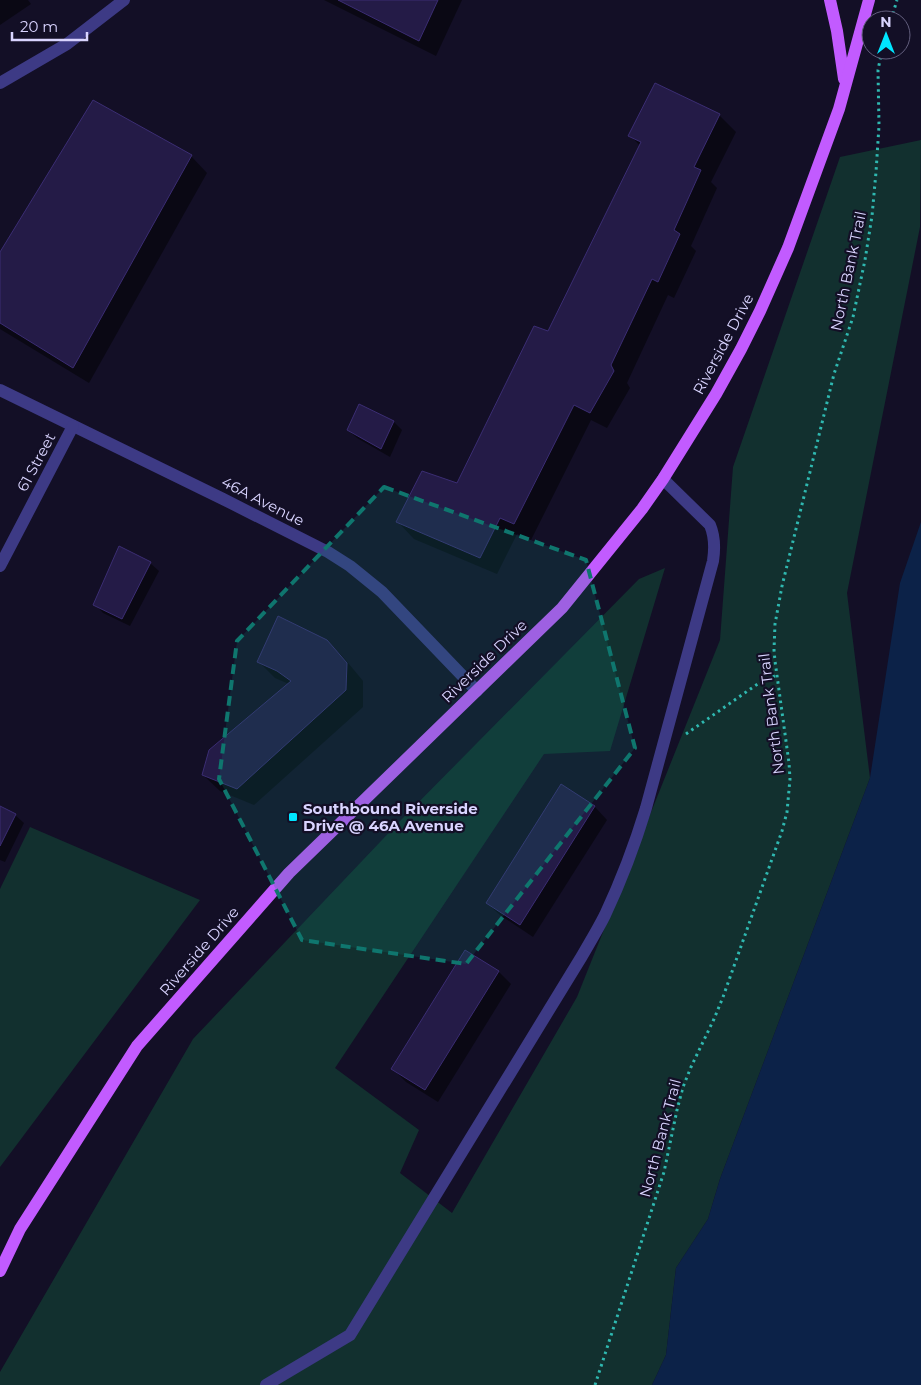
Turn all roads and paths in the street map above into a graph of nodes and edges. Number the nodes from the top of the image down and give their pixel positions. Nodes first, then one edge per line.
1 (124, 0) edge
2 (830, 0) edge
3 (868, 0) edge
4 (880, 60) edge
5 (0, 83) edge
6 (845, 83) junction
7 (0, 390) edge
8 (73, 426) junction
9 (663, 478) junction
10 (0, 566) edge
11 (777, 674) junction
12 (477, 691) junction
13 (661, 752) junction
14 (0, 1271) edge
15 (266, 1385) edge
16 (595, 1385) edge

1 - 5 street
2 - 6 main road
3 - 6 main road, Riverside Drive
4 - 11 path, North Bank Trail
6 - 9 main road, Riverside Drive
7 - 8 street, 46A Avenue
8 - 10 street, 61 Street
8 - 12 street, 46A Avenue
9 - 12 main road, Riverside Drive
9 - 13 street
11 - 13 path
11 - 16 path, North Bank Trail
12 - 14 main road, Riverside Drive
13 - 15 street

